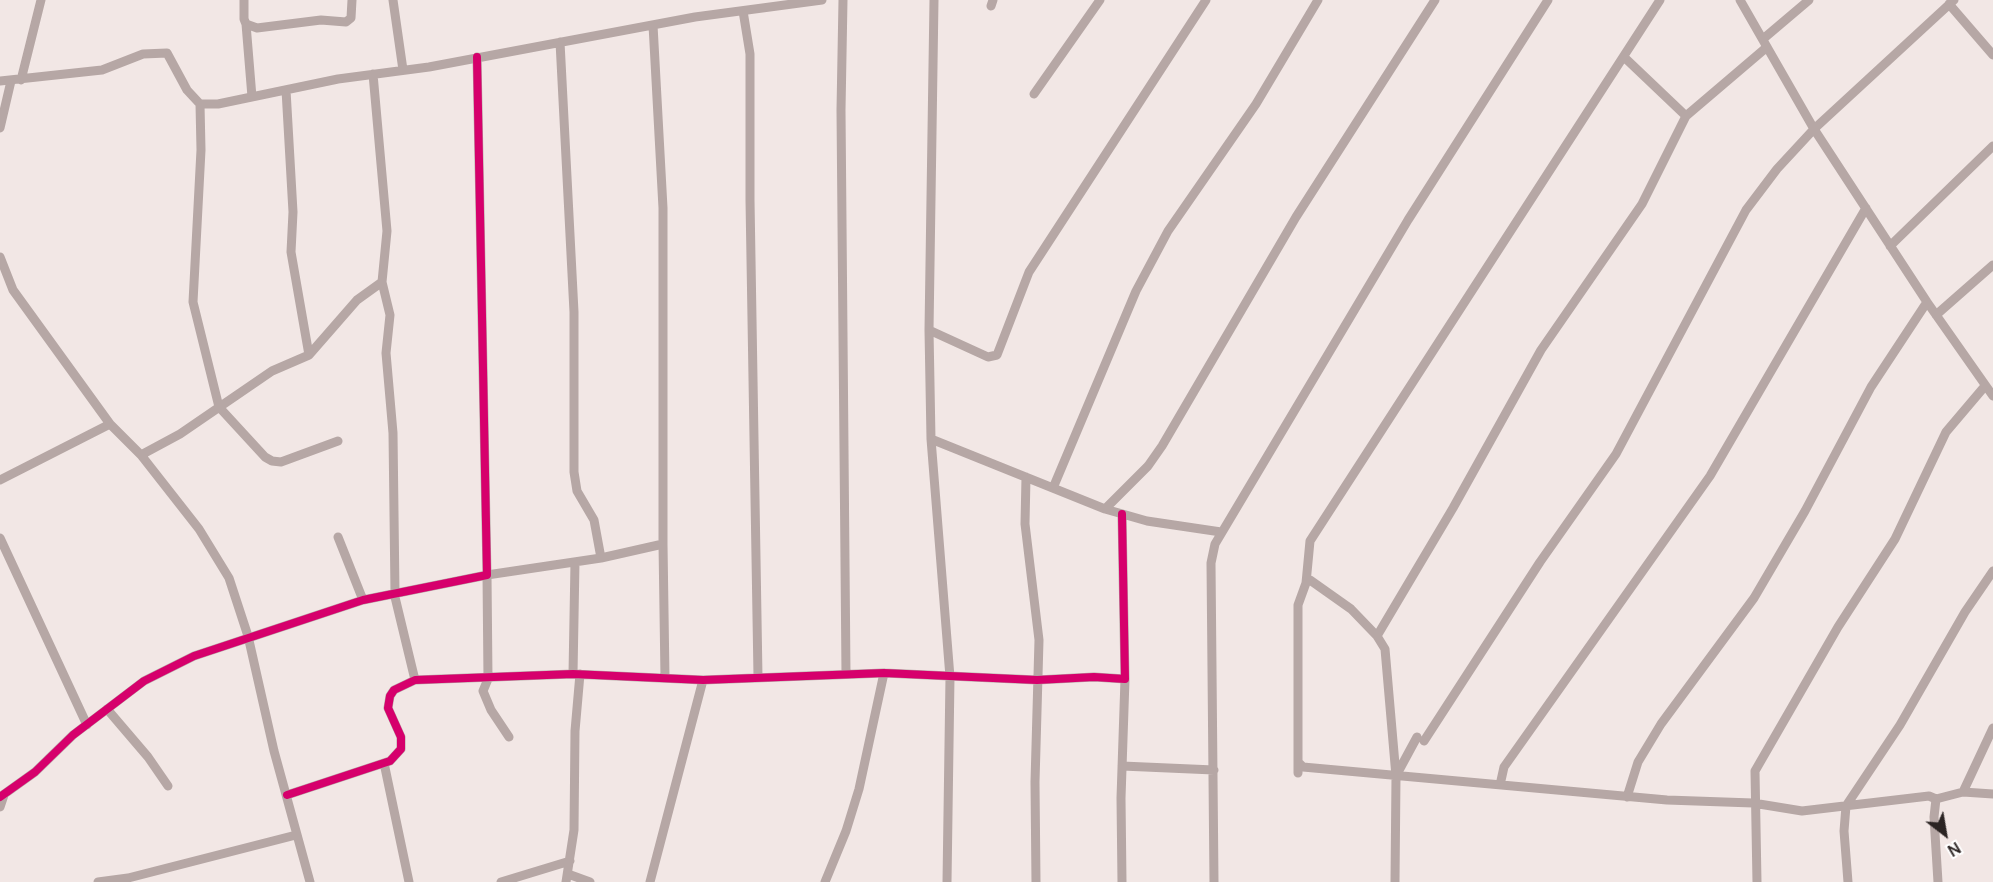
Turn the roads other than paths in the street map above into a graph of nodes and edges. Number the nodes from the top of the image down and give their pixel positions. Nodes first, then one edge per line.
1 (41, 0) edge
2 (244, 0) edge
3 (352, 0) edge
4 (393, 0) edge
5 (822, 0) edge
6 (843, 0) edge
7 (934, 0) edge
8 (1100, 0) edge
9 (1206, 0) edge
10 (1318, 0) edge
11 (1435, 0) edge
12 (1548, 0) edge
13 (1660, 0) edge
14 (1740, 0) edge
15 (1809, 0) edge
16 (1952, 2) edge
17 (743, 11) junction
18 (246, 24) junction
19 (652, 25) junction
20 (560, 42) junction
21 (1765, 43) junction
22 (1993, 55) edge
23 (477, 57) junction
24 (1623, 57) junction
25 (403, 70) junction
26 (374, 74) junction
27 (16, 80) junction
28 (0, 81) edge
29 (286, 90) junction
30 (1034, 94) dead end
31 (252, 96) junction
32 (200, 104) junction
33 (1686, 116) junction
34 (0, 128) edge
35 (1814, 129) junction
36 (1993, 146) edge
37 (1866, 208) junction
38 (1890, 246) junction
39 (0, 257) edge
40 (1993, 265) edge
41 (382, 282) junction
42 (1927, 302) junction
43 (1936, 315) junction
44 (929, 330) junction
45 (309, 355) junction
46 (1990, 390) edge
47 (219, 407) junction
48 (110, 424) junction
49 (931, 439) junction
50 (339, 441) dead end
51 (141, 455) junction
52 (1026, 477) junction
53 (0, 480) edge
54 (1053, 488) junction
55 (1105, 509) junction
56 (1122, 514) junction
57 (1221, 532) junction
58 (338, 537) dead end
59 (0, 538) edge
60 (663, 544) junction
61 (601, 558) junction
62 (575, 562) junction
63 (1993, 571) edge
64 (487, 575) junction
65 (1306, 583) junction
66 (394, 593) junction
67 (363, 600) junction
68 (248, 636) junction
69 (1377, 636) junction
70 (884, 673) junction
71 (577, 674) junction
72 (846, 674) junction
73 (758, 676) junction
74 (950, 677) junction
75 (665, 678) junction
76 (488, 679) junction
77 (1125, 679) junction
78 (415, 680) junction
79 (703, 680) junction
80 (1037, 680) junction
81 (107, 709) junction
82 (87, 725) junction
83 (1993, 729) edge
84 (509, 736) dead end
85 (1298, 762) junction
86 (384, 763) junction
87 (1122, 766) junction
88 (1214, 770) junction
89 (1298, 773) dead end
90 (1396, 776) junction
91 (1500, 784) junction
92 (168, 786) dead end
93 (1963, 792) junction
94 (1993, 794) edge
95 (287, 795) junction
96 (2, 796) edge
97 (1627, 797) junction
98 (1936, 799) junction
99 (1754, 803) junction
100 (1846, 806) junction
101 (0, 807) edge
102 (297, 835) junction
103 (570, 861) junction
104 (567, 878) edge
105 (98, 882) edge
106 (310, 882) edge
107 (409, 882) edge
108 (501, 882) edge
109 (590, 882) edge
110 (650, 882) edge
111 (825, 882) edge
112 (947, 882) edge
113 (1036, 882) edge
114 (1122, 882) edge
115 (1214, 882) edge
116 (1395, 882) edge
117 (1757, 882) edge
118 (1848, 882) edge
119 (1938, 882) edge

1 - 27 street
2 - 18 street
3 - 18 street
4 - 25 street
5 - 17 street
6 - 72 street
7 - 44 street
8 - 30 street
9 - 44 street
10 - 54 street
11 - 55 street
12 - 57 street
13 - 24 street
14 - 21 street
15 - 21 street
16 - 22 street
16 - 35 street
17 - 19 street
17 - 73 street
18 - 31 street
19 - 20 street
19 - 60 street
20 - 23 street
20 - 61 street
21 - 33 street
21 - 35 street
23 - 25 street
23 - 64 street
24 - 33 street
24 - 65 street
25 - 26 street
26 - 29 street
26 - 41 street
27 - 28 street
27 - 32 street
27 - 34 street
29 - 31 street
29 - 45 street
31 - 32 street
32 - 47 street
33 - 69 street
35 - 37 street
35 - 90 street
36 - 38 street
37 - 38 street
37 - 91 street
38 - 42 street
39 - 48 street
40 - 43 street
41 - 45 street
41 - 66 street
42 - 43 street
42 - 97 street
43 - 46 street
44 - 49 street
45 - 47 street
46 - 99 street
47 - 50 street
47 - 51 street
48 - 51 street
48 - 53 street
49 - 52 street
49 - 74 street
51 - 68 street
52 - 54 street
52 - 80 street
54 - 55 street
55 - 56 street
56 - 57 street
56 - 77 street
57 - 88 street
58 - 67 street
59 - 82 street
60 - 61 street
60 - 75 street
61 - 62 street
62 - 64 street
62 - 71 street
63 - 100 street
64 - 66 street
64 - 76 street
65 - 69 street
65 - 85 street
66 - 67 street
66 - 78 street
67 - 68 street
68 - 81 street
68 - 95 street
69 - 90 street
70 - 72 street
70 - 74 street
70 - 111 street
71 - 75 street
71 - 76 street
71 - 103 street
72 - 73 street
73 - 79 street
74 - 80 street
74 - 112 street
75 - 79 street
76 - 78 street
76 - 84 street
77 - 80 street
77 - 87 street
78 - 86 street
79 - 110 street
80 - 113 street
81 - 82 street
81 - 92 street
82 - 96 street
83 - 93 street
85 - 89 street
85 - 90 street
86 - 95 street
86 - 107 street
87 - 88 street
87 - 114 street
88 - 115 street
90 - 91 street
90 - 116 street
91 - 97 street
93 - 94 street
93 - 98 street
95 - 102 street
96 - 101 street
97 - 99 street
98 - 100 street
98 - 119 street
99 - 100 street
99 - 117 street
100 - 118 street
102 - 105 street
102 - 106 street
103 - 104 street
103 - 108 street
104 - 109 street

